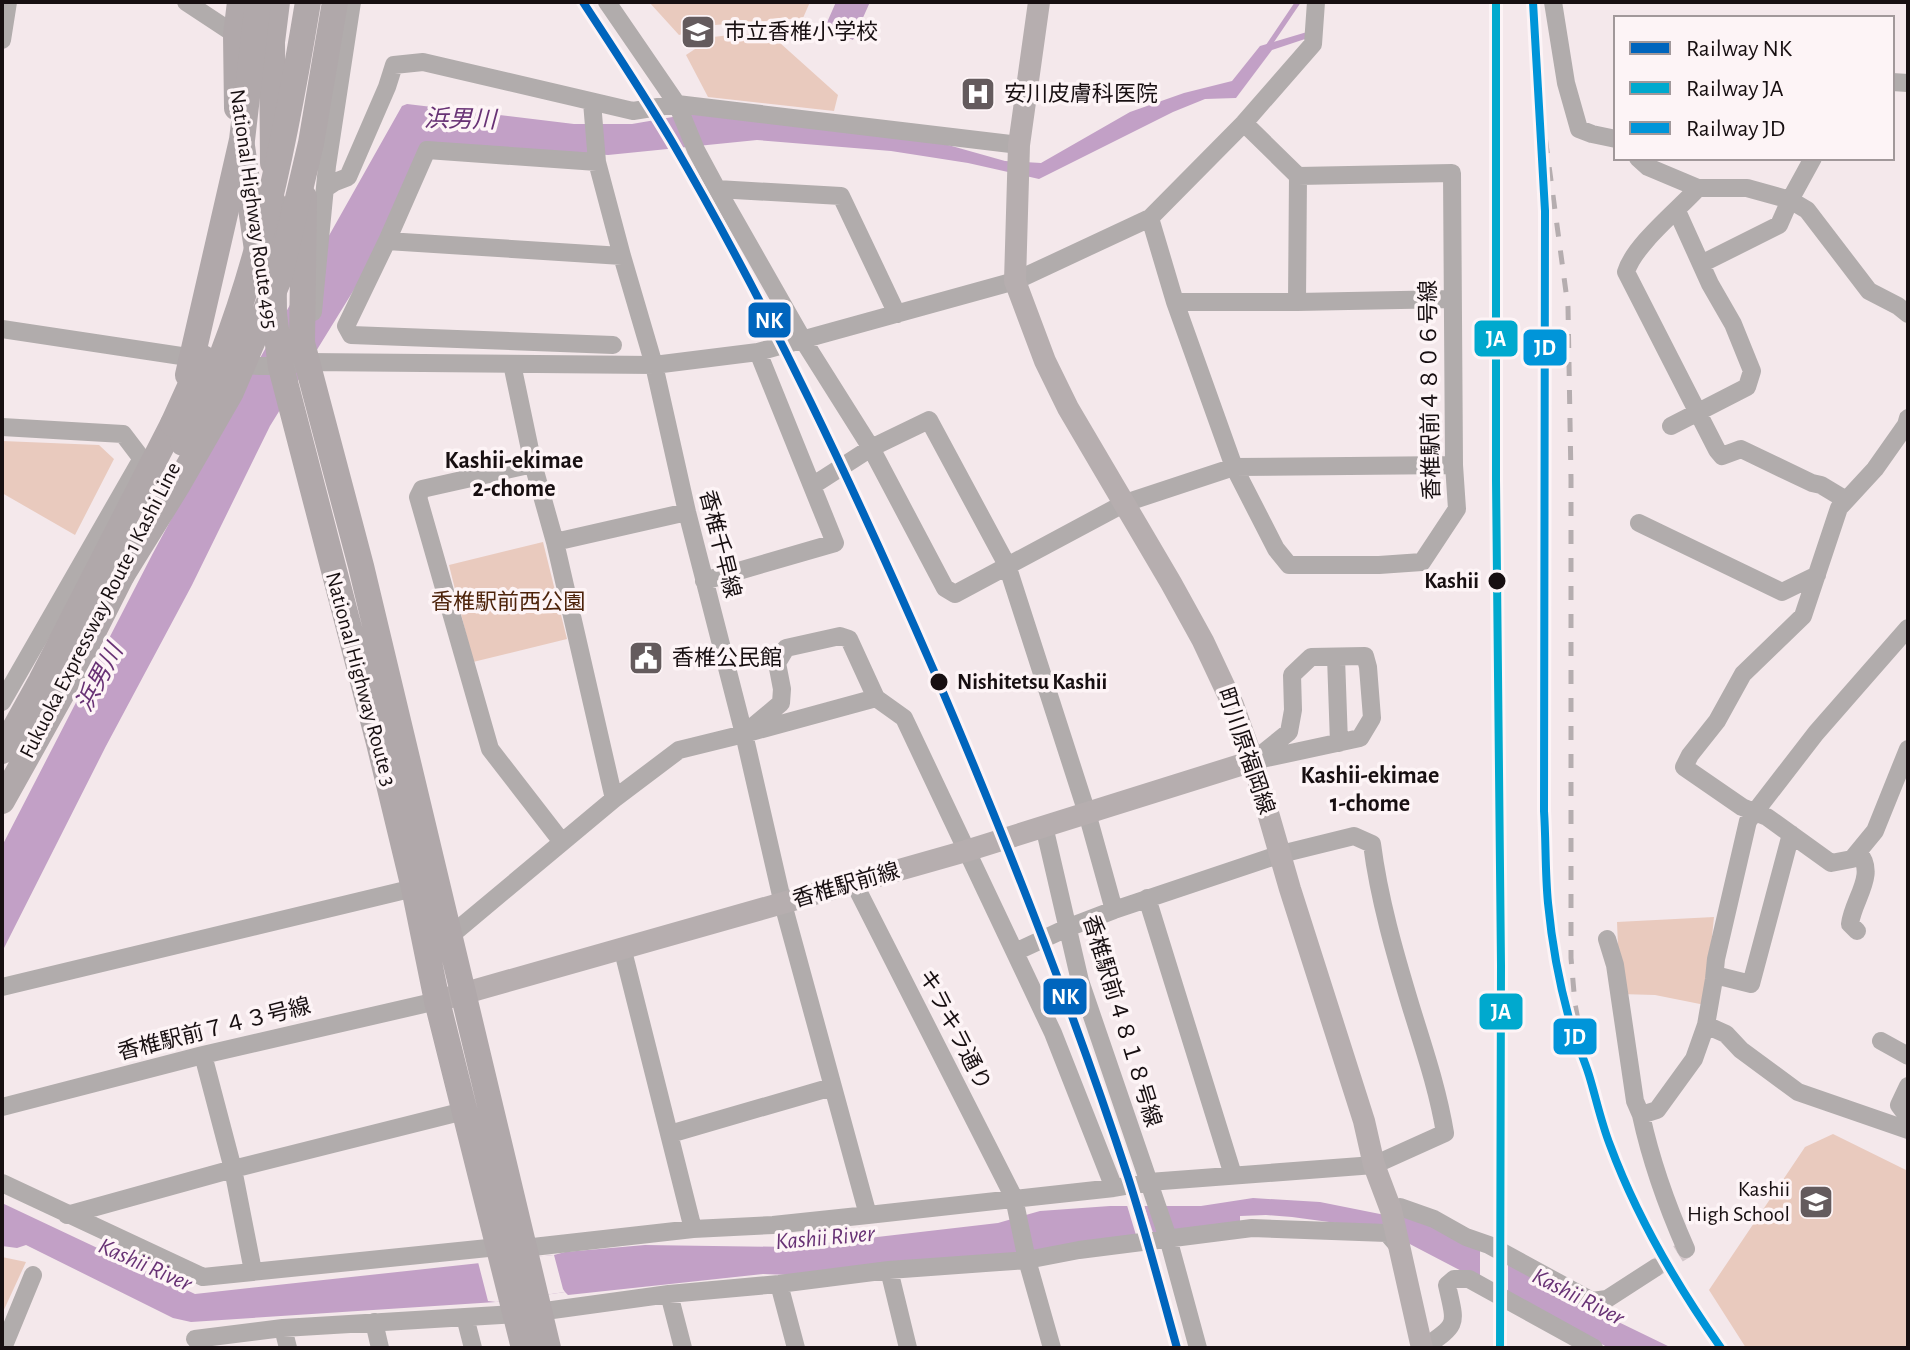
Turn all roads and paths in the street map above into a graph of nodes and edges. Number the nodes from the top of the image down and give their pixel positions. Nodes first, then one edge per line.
1 (8, 2) edge
2 (186, 2) edge
3 (240, 2) edge
4 (258, 2) edge
5 (277, 2) edge
6 (290, 2) edge
7 (309, 2) edge
8 (335, 2) edge
9 (352, 2) edge
10 (607, 2) edge
11 (1039, 2) edge
12 (1316, 2) edge
13 (1553, 2) edge
14 (236, 35) junction
15 (2, 40) edge
16 (592, 102) junction
17 (677, 104) junction
18 (1244, 123) junction
19 (1614, 139) edge
20 (1019, 150) junction
21 (1640, 160) edge
22 (1812, 160) edge
23 (597, 162) junction
24 (1298, 176) junction
25 (326, 188) junction
26 (1698, 188) junction
27 (717, 189) junction
28 (1790, 200) junction
29 (1677, 211) junction
30 (1150, 218) junction
31 (387, 241) junction
32 (622, 256) junction
33 (1701, 264) junction
34 (311, 271) junction
35 (1015, 281) junction
36 (1452, 299) junction
37 (1175, 302) junction
38 (1297, 302) junction
39 (897, 314) junction
40 (1908, 314) edge
41 (271, 321) junction
42 (2, 329) edge
43 (803, 340) junction
44 (613, 345) dead end
45 (758, 352) junction
46 (205, 360) junction
47 (307, 362) junction
48 (512, 364) junction
49 (654, 365) junction
50 (270, 367) junction
51 (1698, 412) junction
52 (1908, 418) edge
53 (173, 424) junction
54 (1671, 426) dead end
55 (2, 427) edge
56 (871, 448) junction
57 (142, 459) junction
58 (533, 464) junction
59 (1454, 465) junction
60 (1234, 467) junction
61 (812, 486) junction
62 (1846, 500) junction
63 (1125, 503) junction
64 (687, 512) junction
65 (1639, 523) dead end
66 (555, 542) junction
67 (1007, 565) junction
68 (122, 575) junction
69 (1817, 575) junction
70 (704, 581) junction
71 (1908, 628) edge
72 (1336, 657) junction
73 (876, 698) junction
74 (2, 702) edge
75 (744, 734) junction
76 (1339, 743) junction
77 (1908, 749) edge
78 (2, 751) edge
79 (1253, 761) junction
80 (614, 799) junction
81 (2, 801) edge
82 (1756, 812) junction
83 (1087, 813) junction
84 (1044, 826) junction
85 (1791, 834) junction
86 (562, 842) junction
87 (966, 851) junction
88 (1858, 852) junction
89 (1281, 854) junction
90 (854, 883) junction
91 (414, 888) junction
92 (1147, 898) junction
93 (783, 904) junction
94 (1114, 910) junction
95 (1067, 928) junction
96 (1857, 931) dead end
97 (450, 936) junction
98 (1607, 939) dead end
99 (622, 947) junction
100 (1015, 952) junction
101 (1715, 975) junction
102 (2, 987) edge
103 (450, 997) junction
104 (1706, 1025) junction
105 (1881, 1041) dead end
106 (203, 1055) junction
107 (1908, 1056) edge
108 (1908, 1086) edge
109 (832, 1087) junction
110 (2, 1107) edge
111 (464, 1111) junction
112 (1641, 1115) junction
113 (1908, 1117) edge
114 (1908, 1130) edge
115 (670, 1134) junction
116 (1374, 1165) junction
117 (233, 1169) junction
118 (1233, 1175) junction
119 (1149, 1182) junction
120 (2, 1183) edge
121 (1114, 1188) junction
122 (1014, 1198) junction
123 (1391, 1210) junction
124 (67, 1215) junction
125 (868, 1215) junction
126 (693, 1229) junction
127 (1168, 1238) junction
128 (511, 1248) junction
129 (1400, 1248) junction
130 (1686, 1249) dead end
131 (1026, 1255) junction
132 (1655, 1268) tunnel mouth
133 (889, 1270) junction
134 (253, 1271) junction
135 (33, 1275) dead end
136 (779, 1284) junction
137 (669, 1294) junction
138 (527, 1313) junction
139 (465, 1317) junction
140 (374, 1322) junction
141 (283, 1328) junction
142 (195, 1339) dead end
143 (3, 1348) edge
144 (288, 1348) edge
145 (380, 1348) edge
146 (473, 1348) edge
147 (524, 1348) edge
148 (548, 1348) edge
149 (683, 1348) edge
150 (796, 1348) edge
151 (908, 1348) edge
152 (1052, 1348) edge
153 (1198, 1348) edge
154 (1423, 1348) edge
155 (1594, 1348) edge

1 - 15 street
2 - 14 street
3 - 14 highway, National Highway Route 495
4 - 53 highway, bridge
5 - 41 highway, National Highway Route 3
6 - 53 highway, Fukuoka Expressway Route 1 Kashi Line, bridge
7 - 34 highway, National Highway Route 3
7 - 68 highway, Fukuoka Expressway Route 1 Kashi Line, bridge
8 - 68 highway, bridge
9 - 25 street
10 - 17 street
11 - 20 main road
12 - 18 street
13 - 19 street
14 - 41 highway, National Highway Route 495
16 - 17 street
16 - 23 street, 香椎千早線
16 - 25 street
17 - 20 street
17 - 27 street
18 - 24 street
18 - 30 street
20 - 35 main road, 町川原福岡線
21 - 26 street
22 - 28 street
23 - 31 street
23 - 32 street, 香椎千早線
24 - 36 street, 香椎駅前４８０６号線
24 - 38 street
25 - 34 street
26 - 28 street
26 - 29 street
27 - 39 street
27 - 43 street
28 - 33 street
28 - 40 street
29 - 33 street
29 - 51 street
30 - 35 street
30 - 37 street
31 - 32 street
31 - 44 street
32 - 49 street, 香椎千早線
33 - 51 street
34 - 47 highway, National Highway Route 3
35 - 39 street
35 - 63 main road, 町川原福岡線
36 - 38 street
36 - 59 street, 香椎駅前４８０６号線
37 - 38 street
37 - 60 street
39 - 43 street
41 - 50 highway, National Highway Route 3
42 - 46 street
43 - 45 street
43 - 56 street
45 - 49 street
45 - 61 street
46 - 50 street
46 - 57 street
47 - 48 street
47 - 50 street
47 - 97 highway, National Highway Route 3
48 - 49 street
48 - 58 street
49 - 64 street, 香椎千早線
50 - 91 highway, National Highway Route 3
51 - 54 street
51 - 62 street
52 - 62 street
53 - 78 highway, Fukuoka Expressway Route 1 Kashi Line
55 - 57 street
56 - 61 street
56 - 67 street
56 - 67 street
57 - 74 street
58 - 66 street
58 - 86 street
59 - 60 street
59 - 60 street, 香椎駅前４８０６号線
60 - 63 street
61 - 70 street
62 - 69 street
63 - 67 street
63 - 79 main road, 町川原福岡線
64 - 66 street
64 - 70 street, 香椎千早線
65 - 69 street
66 - 80 street
67 - 83 street
68 - 81 highway, Fukuoka Expressway Route 1 Kashi Line
69 - 82 street
70 - 75 street, 香椎千早線
71 - 82 street
72 - 76 street
72 - 76 street
72 - 79 street
73 - 75 street
73 - 75 street
73 - 87 street
75 - 80 street
75 - 93 street, 香椎千早線
76 - 79 street
77 - 88 street
79 - 83 main road, 香椎駅前線
79 - 89 main road, 町川原福岡線
80 - 86 street
82 - 85 street
82 - 101 street
83 - 84 main road, 香椎駅前線
83 - 94 street
84 - 87 main road, 香椎駅前線
84 - 95 street, 香椎駅前４８１８号線
85 - 88 street
85 - 101 street
86 - 97 street
87 - 90 main road, 香椎駅前線
87 - 100 street
88 - 96 street
89 - 92 street
89 - 116 main road, 町川原福岡線
89 - 116 street
90 - 93 main road, 香椎駅前線
90 - 122 street, キラキラ通り
91 - 102 street
91 - 103 highway, National Highway Route 3
92 - 94 street
92 - 118 street
93 - 99 main road, 香椎駅前線
93 - 109 street, 香椎千早線
94 - 95 street
95 - 100 street
95 - 119 street, 香椎駅前４８１８号線
97 - 103 highway, National Highway Route 3
98 - 112 street
99 - 103 main road, 香椎駅前線
99 - 115 street
100 - 121 street
101 - 104 street
103 - 106 street, 香椎駅前７４３号線
103 - 111 highway, National Highway Route 3
103 - 128 highway, National Highway Route 3
104 - 112 street
104 - 114 street
105 - 107 street
106 - 110 street, 香椎駅前７４３号線
106 - 117 street
108 - 113 street
109 - 115 street
109 - 125 street, 香椎千早線
111 - 117 street
111 - 128 highway, National Highway Route 3
112 - 130 street
115 - 126 street
116 - 118 street
116 - 123 main road, 町川原福岡線
117 - 124 street
117 - 134 street
118 - 119 street
119 - 121 street
119 - 127 street, 香椎駅前４８１８号線
120 - 124 street
121 - 122 street
122 - 125 street
122 - 131 street, キラキラ通り
123 - 129 main road, 町川原福岡線
123 - 132 street
124 - 134 street
125 - 126 street
126 - 128 street
127 - 129 street
127 - 131 street
127 - 153 street, 香椎駅前４８１８号線
128 - 134 street
128 - 138 highway, National Highway Route 3
129 - 154 main road, 町川原福岡線
131 - 133 street
131 - 152 street, キラキラ通り
133 - 136 street
133 - 151 street
135 - 143 street
136 - 137 street
136 - 150 street
137 - 138 street
137 - 149 street
138 - 139 street
138 - 147 highway, National Highway Route 3
138 - 148 highway, National Highway Route 3
139 - 140 street
139 - 146 street
140 - 141 street
140 - 145 street
141 - 142 street
141 - 144 street
154 - 155 street

